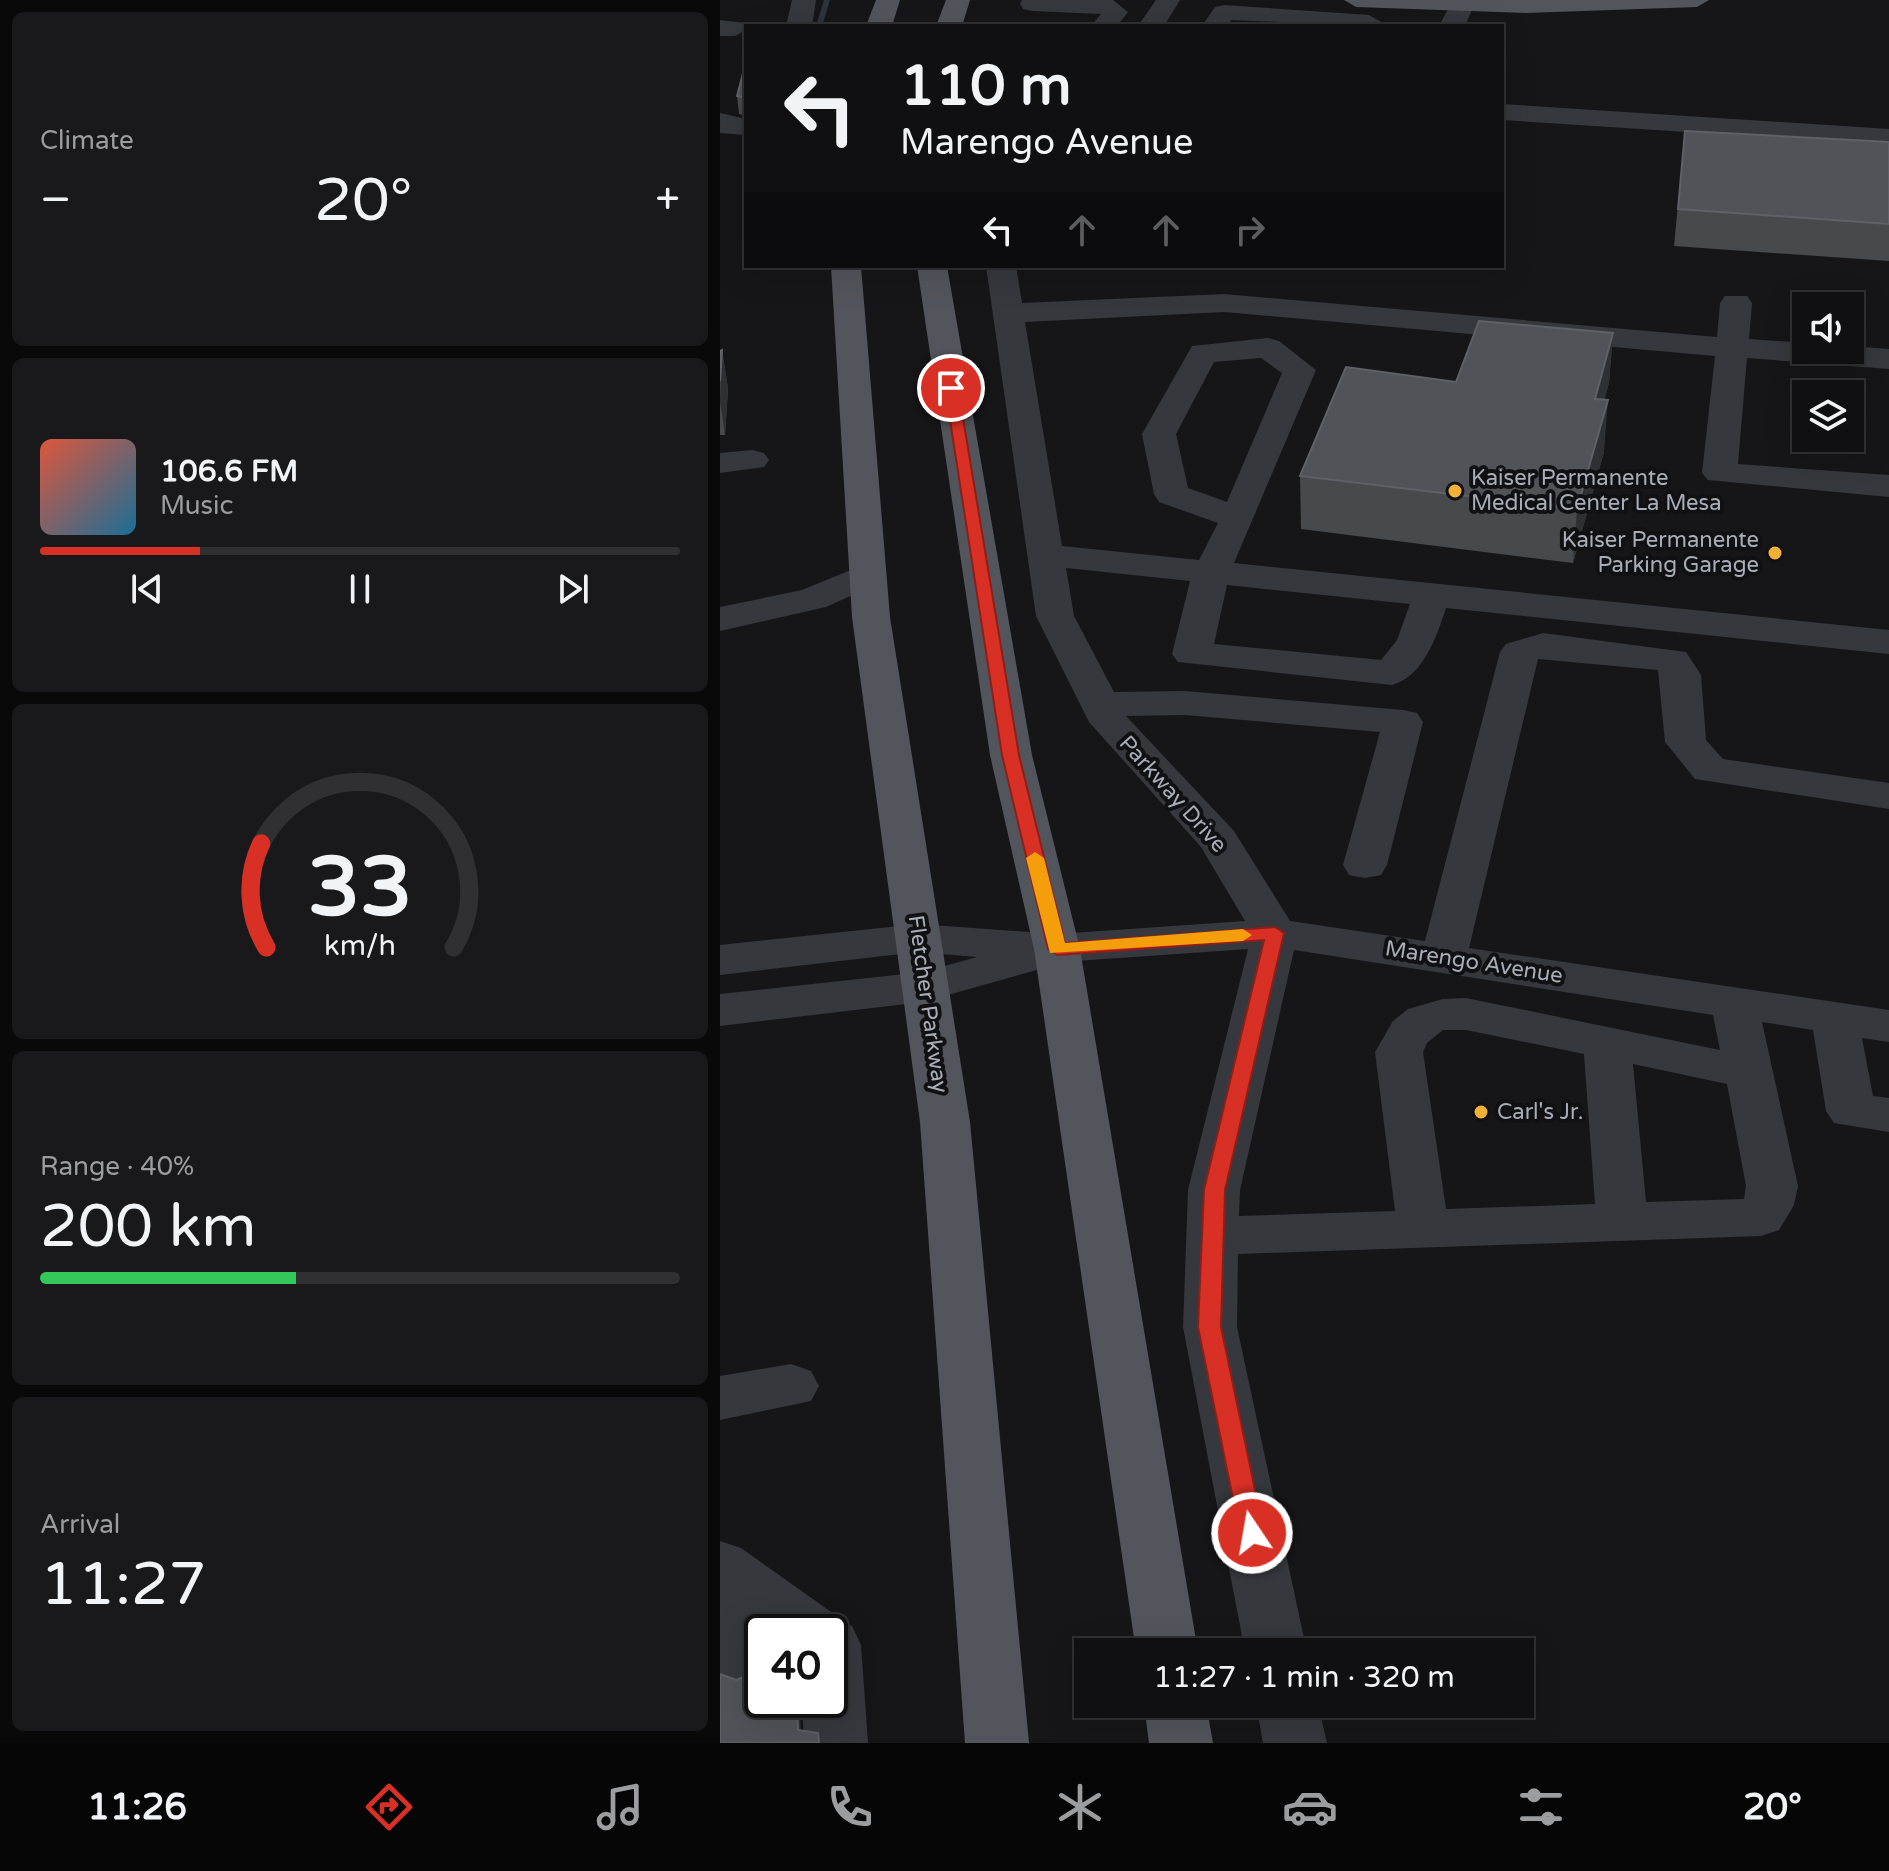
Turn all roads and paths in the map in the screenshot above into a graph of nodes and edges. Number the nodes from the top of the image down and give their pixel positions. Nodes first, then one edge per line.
1 (804, 0) edge
2 (888, 0) edge
3 (958, 0) edge
4 (1168, 0) edge
5 (1697, 0) edge
6 (1032, 4) dead end
7 (1274, 8) edge
8 (1368, 12) edge
9 (1457, 16) edge
10 (799, 24) edge
11 (880, 24) edge
12 (950, 24) edge
13 (1106, 24) edge
14 (1152, 24) edge
15 (1216, 24) edge
16 (1504, 112) edge
17 (1889, 137) edge
18 (846, 268) edge
19 (932, 268) edge
20 (1001, 268) edge
21 (1736, 303) dead end
22 (1284, 308) junction
23 (1009, 313) junction
24 (1268, 348) junction
25 (1730, 348) junction
26 (1889, 359) edge
27 (1889, 486) edge
28 (1238, 518) junction
29 (1046, 555) junction
30 (868, 574) junction
31 (1209, 582) junction
32 (1429, 604) junction
33 (720, 619) edge
34 (1889, 642) edge
35 (1100, 704) junction
36 (1889, 796) edge
37 (1365, 865) dead end
38 (1275, 933) junction
39 (1057, 949) junction
40 (1444, 956) junction
41 (720, 960) edge
42 (921, 963) junction
43 (1735, 1005) junction
44 (720, 1010) edge
45 (1835, 1018) junction
46 (1889, 1026) edge
47 (1607, 1044) junction
48 (1749, 1072) junction
49 (1889, 1115) edge
50 (1622, 1221) junction
51 (1424, 1228) junction
52 (1213, 1236) junction
53 (791, 1386) dead end
54 (720, 1398) edge
55 (720, 1566) edge
56 (720, 1595) edge
57 (787, 1614) edge
58 (1165, 1638) edge
59 (1273, 1638) edge
60 (740, 1647) edge
61 (834, 1718) edge
62 (1177, 1718) edge
63 (1290, 1718) edge
64 (836, 1743) edge
65 (997, 1743) edge
66 (1181, 1743) edge
67 (1295, 1743) edge

1 - 10 street
2 - 11 main road
3 - 12 main road
4 - 14 street
5 - 9 main road
6 - 13 street
7 - 8 street
7 - 15 street
8 - 9 main road
16 - 17 street
18 - 30 main road, Fletcher Parkway
19 - 39 main road
20 - 23 street, Parkway Drive
21 - 25 street
22 - 23 street
22 - 24 street
22 - 25 street
23 - 29 street, Parkway Drive
24 - 28 street
24 - 28 street
25 - 26 street
25 - 27 street
28 - 31 street
29 - 31 street
29 - 35 street, Parkway Drive
30 - 33 street
30 - 42 main road, Fletcher Parkway
31 - 32 street
31 - 32 street
32 - 34 street
35 - 37 street
35 - 38 street, Parkway Drive
36 - 40 street
38 - 39 street, Marengo Avenue
38 - 40 street, Marengo Avenue
38 - 52 street
39 - 42 street, Marengo Avenue
39 - 58 main road
40 - 43 street, Marengo Avenue
41 - 42 street
42 - 44 street
42 - 65 main road, Fletcher Parkway
43 - 45 street, Marengo Avenue
43 - 48 street
45 - 46 street, Marengo Avenue
45 - 49 street
47 - 48 street
47 - 50 street
47 - 51 street
48 - 50 street
50 - 51 street
51 - 52 street
52 - 59 street
53 - 54 street
55 - 57 street
56 - 60 street
61 - 64 street
62 - 66 main road
63 - 67 street

